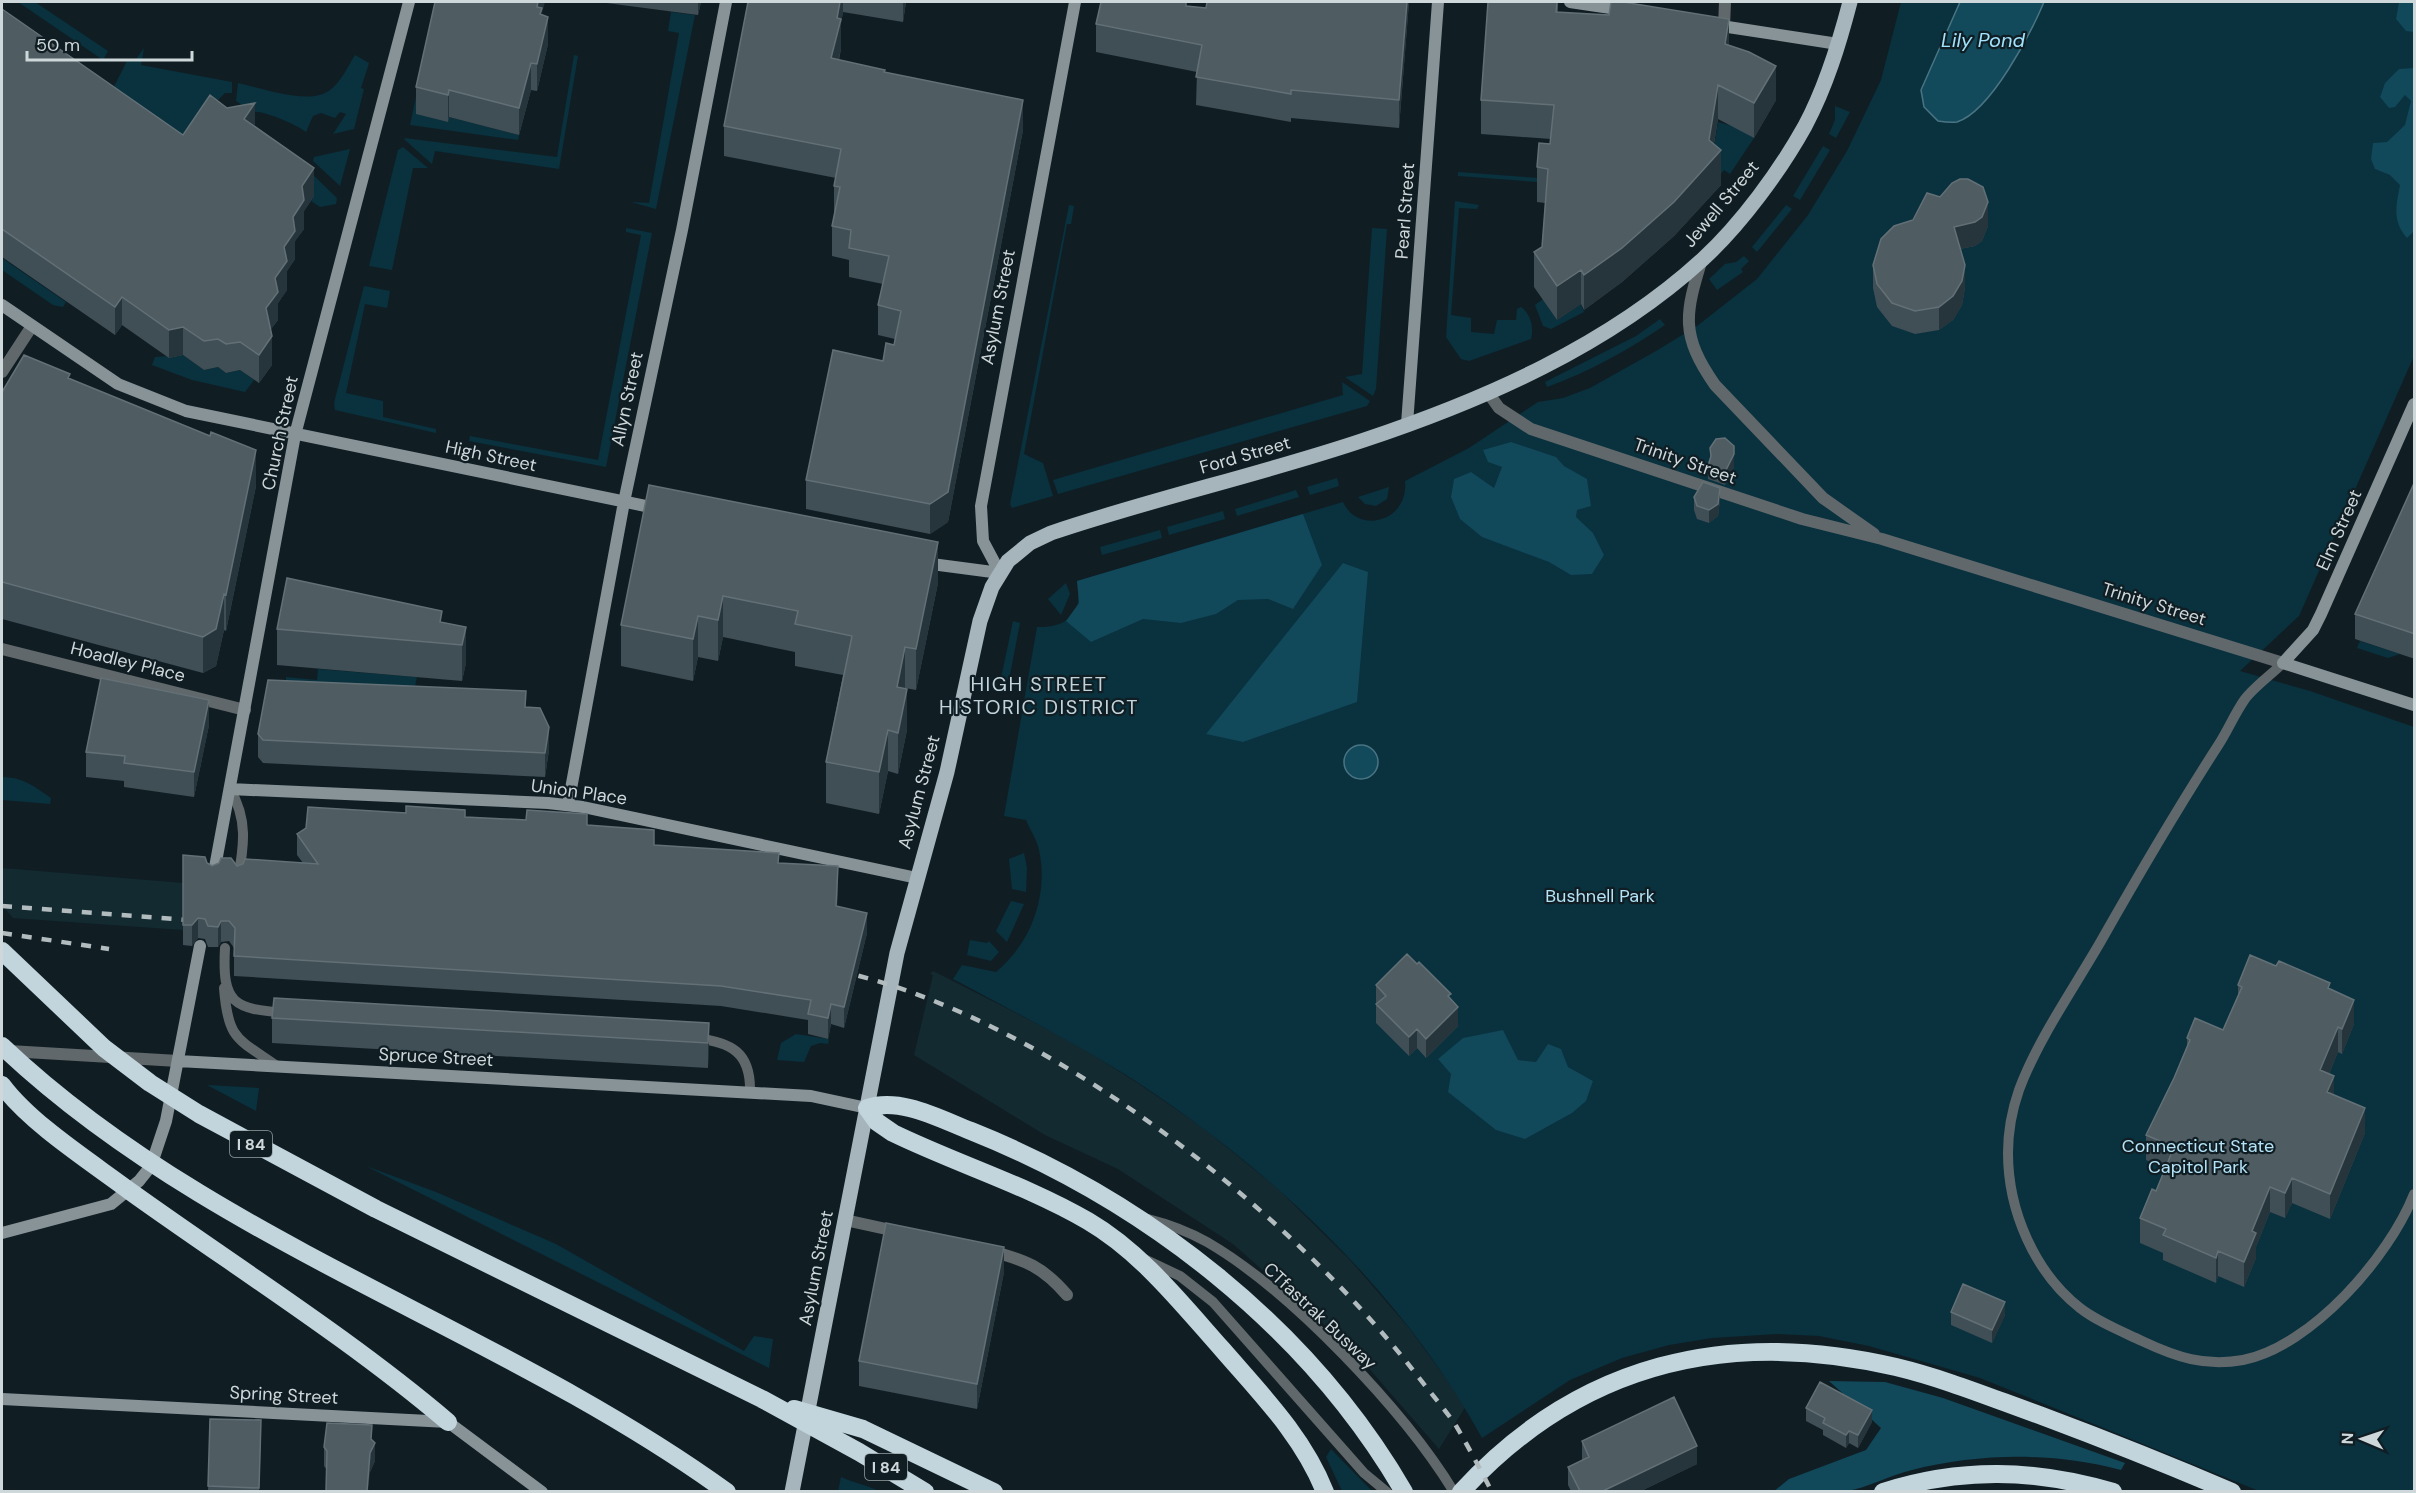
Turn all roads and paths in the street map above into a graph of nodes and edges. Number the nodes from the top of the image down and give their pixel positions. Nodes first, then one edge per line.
1 (409, 2) edge
2 (726, 2) edge
3 (1075, 2) edge
4 (1438, 2) edge
5 (1570, 2) edge
6 (1725, 2) edge
7 (1850, 2) edge
8 (1637, 12) edge
9 (1702, 23) edge
10 (1724, 27) junction
11 (1838, 44) junction
12 (1702, 259) junction
13 (2, 306) edge
14 (32, 326) junction
15 (2, 372) edge
16 (1510, 383) joint
17 (1489, 394) junction
18 (2415, 404) edge
19 (1407, 424) junction
20 (295, 435) junction
21 (624, 502) junction
22 (668, 511) edge
23 (1882, 539) junction
24 (908, 560) edge
25 (1000, 573) junction
26 (2, 649) edge
27 (2283, 663) junction
28 (2415, 705) edge
29 (245, 710) junction
30 (230, 789) junction
31 (568, 805) junction
32 (213, 878) edge
33 (917, 878) junction
34 (238, 879) edge
35 (200, 946) dead end
36 (225, 948) dead end
37 (2, 951) edge
38 (224, 982) junction
39 (294, 1013) edge
40 (680, 1037) edge
41 (2, 1046) edge
42 (2, 1051) edge
43 (178, 1060) junction
44 (277, 1066) junction
45 (2, 1085) edge
46 (750, 1092) junction
47 (867, 1108) junction
48 (2415, 1194) edge
49 (1127, 1212) junction
50 (845, 1220) junction
51 (2, 1233) edge
52 (910, 1234) edge
53 (978, 1249) edge
54 (1131, 1253) junction
55 (1067, 1295) dead end
56 (2, 1399) edge
57 (775, 1406) junction
58 (448, 1422) junction
59 (542, 1491) edge
60 (726, 1491) edge
61 (792, 1491) edge
62 (925, 1491) edge
63 (994, 1491) edge
64 (1325, 1491) edge
65 (1388, 1491) edge
66 (1404, 1491) edge
67 (1454, 1491) edge
68 (1461, 1491) edge
69 (1883, 1491) edge
70 (2113, 1491) edge
71 (2232, 1491) edge

1 - 20 street, Church Street
2 - 21 street, Allyn Street
3 - 25 street, Asylum Street
4 - 19 street, Pearl Street
5 - 8 street
6 - 10 street
7 - 11 main road, Jewell Street
9 - 10 street
10 - 11 street
11 - 12 main road, Jewell Street
12 - 16 main road, Jewell Street
12 - 23 street, Trinity Street
13 - 14 street, High Street
14 - 15 street
14 - 20 street, High Street
16 - 17 main road, Ford Street
17 - 19 main road, Ford Street
17 - 23 street, Trinity Street
18 - 27 street, Elm Street
19 - 25 main road, Ford Street
20 - 21 street, High Street
20 - 29 street, Church Street
21 - 22 street, High Street
21 - 31 street, Allyn Street
23 - 27 street, Trinity Street
24 - 25 street
25 - 33 main road, Asylum Street
26 - 29 street, Hoadley Place
27 - 28 street, Trinity Street
27 - 48 lane
29 - 30 street, Church Street
30 - 31 street, Union Place
30 - 32 street, Church Street
30 - 34 lane
31 - 33 street, Union Place
33 - 47 main road, Asylum Street
35 - 43 street
36 - 38 lane
37 - 57 highway, I 84
38 - 39 lane
38 - 44 lane
40 - 46 lane
41 - 60 highway
42 - 43 street, Spruce Street
43 - 44 street, Spruce Street
43 - 51 street
44 - 46 street, Spruce Street
45 - 58 highway
46 - 47 street, Spruce Street
47 - 49 highway
47 - 50 main road, Asylum Street
47 - 54 highway
49 - 66 highway
49 - 67 lane, CTfastrak Busway
50 - 52 street
50 - 61 main road, Asylum Street
53 - 55 street
54 - 64 highway
54 - 65 lane
56 - 58 street, Spring Street
57 - 62 highway, I 84
57 - 63 highway
58 - 59 street
68 - 71 highway
69 - 70 highway

